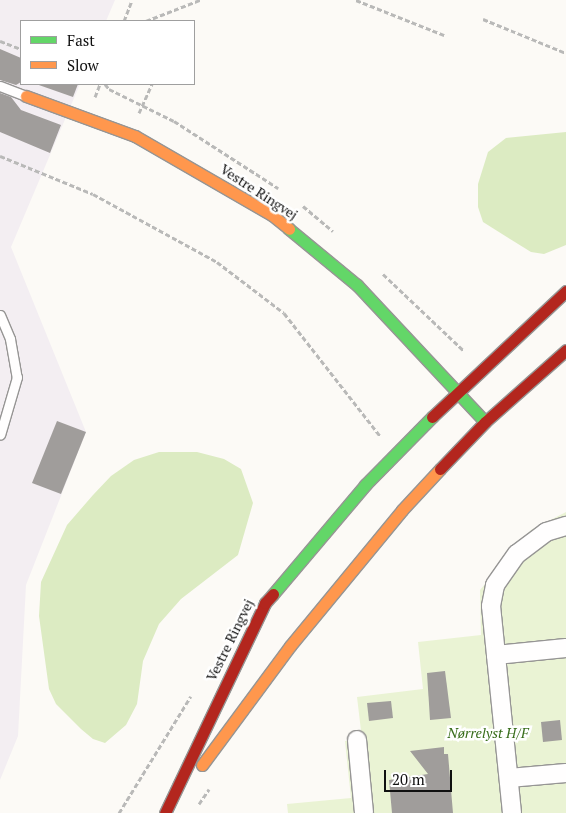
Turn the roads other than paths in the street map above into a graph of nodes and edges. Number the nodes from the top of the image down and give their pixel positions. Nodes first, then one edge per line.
1 (0, 86) edge
2 (26, 96) joint
3 (566, 291) edge
4 (0, 315) edge
5 (566, 350) edge
6 (456, 392) junction
7 (485, 422) junction
8 (0, 435) edge
9 (566, 526) edge
10 (566, 648) edge
11 (496, 655) junction
12 (358, 740) dead end
13 (566, 773) edge
14 (508, 778) junction
15 (166, 813) edge
16 (364, 813) edge
17 (512, 813) edge

1 - 2 lane, Vestre Ringvej
2 - 6 main road, Vestre Ringvej
3 - 6 main road, Vestre Ringvej
4 - 8 lane
5 - 7 main road, Vestre Ringvej
6 - 7 main road, Vestre Ringvej
6 - 15 main road, Vestre Ringvej
7 - 15 main road, Vestre Ringvej
9 - 11 street
10 - 11 street
11 - 14 street
12 - 16 street
13 - 14 street
14 - 17 street

